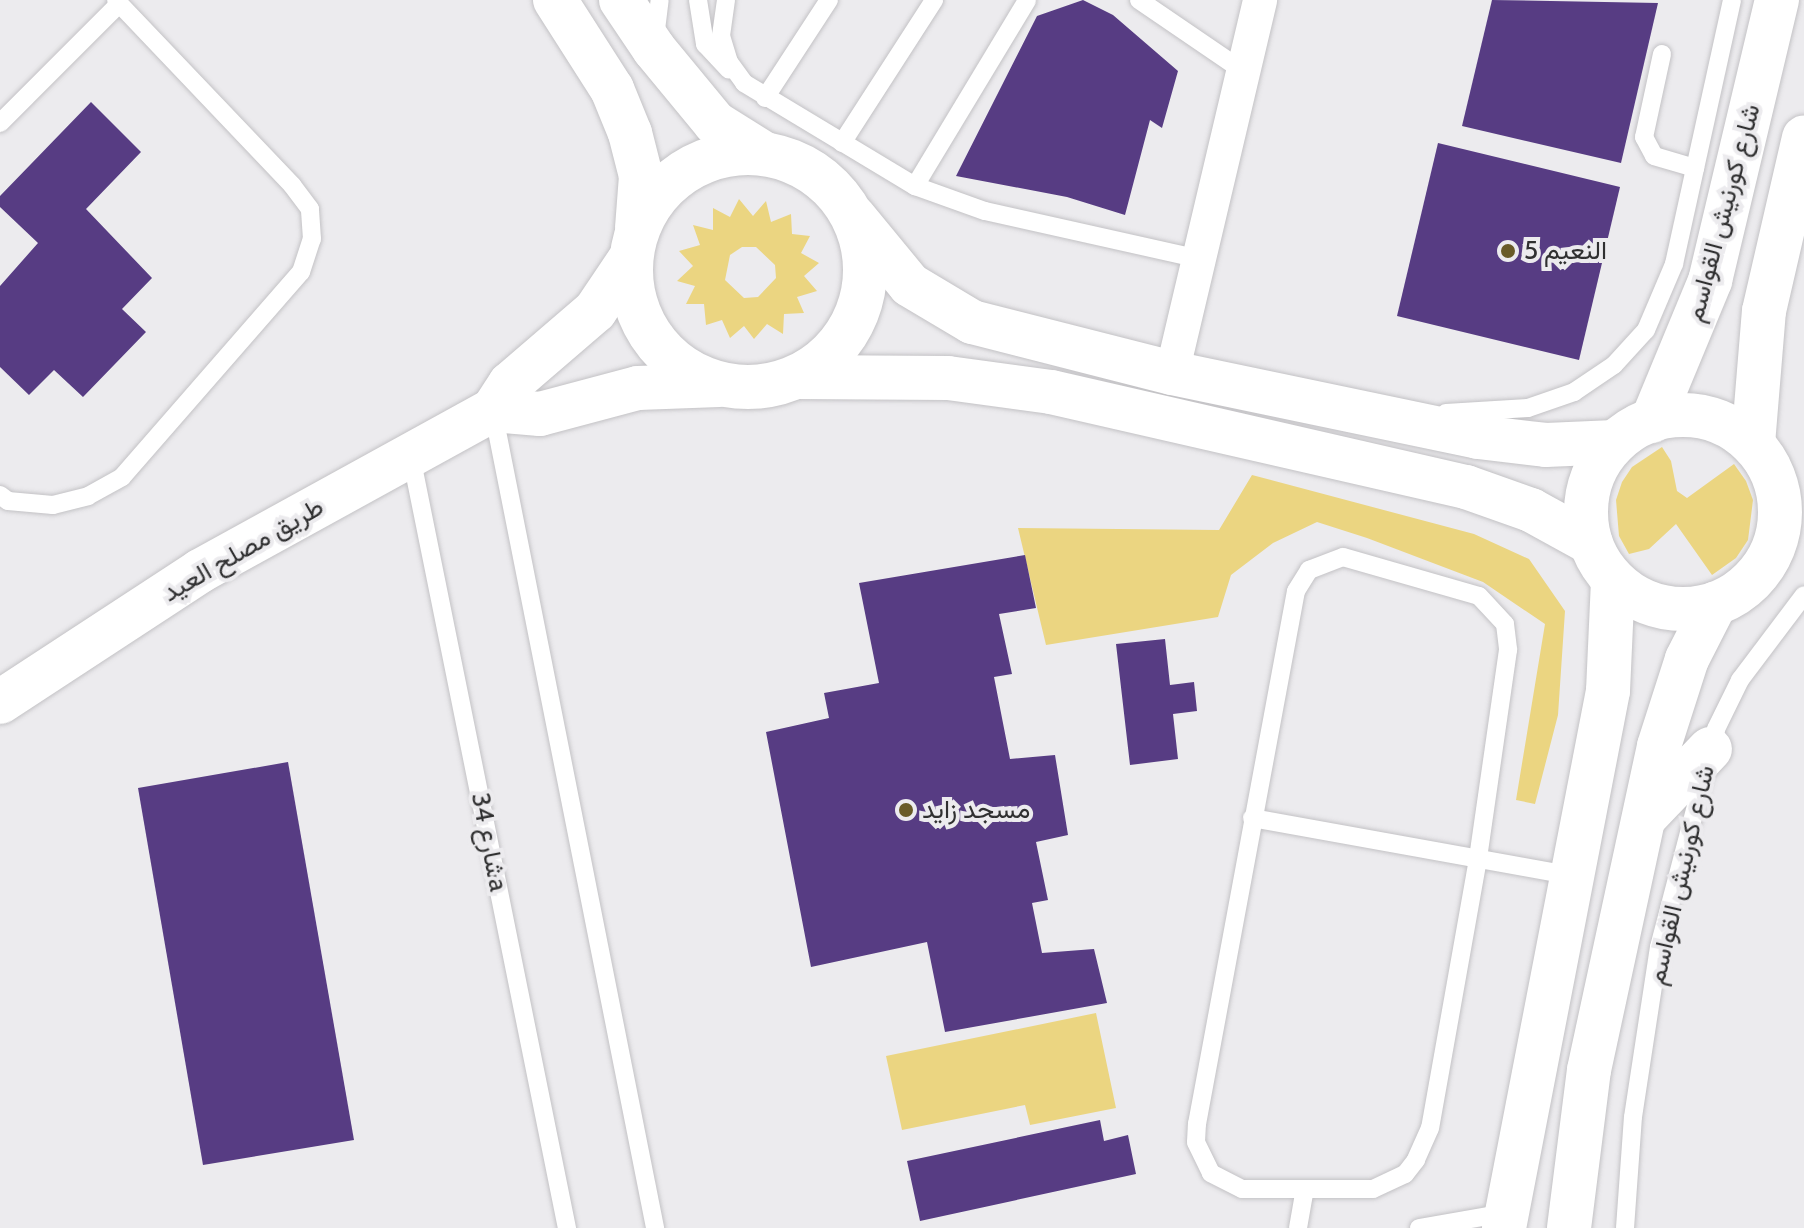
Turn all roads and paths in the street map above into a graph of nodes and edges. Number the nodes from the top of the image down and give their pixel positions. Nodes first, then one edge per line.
1 (555, 0) edge
2 (621, 0) edge
3 (660, 0) edge
4 (698, 0) edge
5 (726, 0) edge
6 (829, 0) edge
7 (934, 0) edge
8 (1027, 0) edge
9 (1139, 0) edge
10 (1260, 0) edge
11 (1732, 0) edge
12 (1777, 0) edge
13 (117, 3) edge
14 (654, 49) junction
15 (1662, 54) dead end
16 (1243, 71) junction
17 (736, 74) junction
18 (765, 98) junction
19 (0, 123) edge
20 (1804, 138) edge
21 (842, 143) junction
22 (763, 153) junction
23 (1695, 168) junction
24 (915, 186) junction
25 (854, 217) junction
26 (634, 244) junction
27 (1199, 259) junction
28 (1172, 373) junction
29 (797, 377) junction
30 (721, 385) junction
31 (493, 410) junction
32 (1371, 415) junction
33 (1634, 431) junction
34 (1753, 444) junction
35 (411, 456) junction
36 (0, 495) edge
37 (1591, 543) junction
38 (1613, 580) junction
39 (1804, 595) edge
40 (1715, 604) junction
41 (0, 702) edge
42 (1710, 749) junction
43 (1252, 818) junction
44 (1644, 818) junction
45 (1478, 859) junction
46 (1570, 875) junction
47 (1304, 1193) junction
48 (1504, 1221) edge
49 (567, 1228) edge
50 (655, 1228) edge
51 (1298, 1228) edge
52 (1419, 1228) edge
53 (1569, 1228) edge
54 (1625, 1228) edge

1 - 26 street
2 - 14 street
3 - 14 lane
4 - 17 lane
5 - 17 lane
6 - 18 lane
7 - 21 lane
8 - 24 lane
9 - 16 lane
10 - 16 street
11 - 23 lane
12 - 33 street, شارع كورنيش القواسم
13 - 19 lane
13 - 36 lane
14 - 22 street
15 - 23 lane
16 - 27 street
17 - 18 lane
18 - 21 lane
20 - 34 street
21 - 24 lane
22 - 25 street
22 - 26 street
23 - 32 lane
24 - 27 lane
25 - 28 street
25 - 29 street
26 - 30 street
26 - 31 street, طريق مصلح العيد
27 - 28 street
28 - 32 street
29 - 30 street
29 - 37 street
30 - 31 street
31 - 35 street, طريق مصلح العيد
31 - 50 lane
32 - 33 street
33 - 34 street
33 - 37 street
34 - 40 street
35 - 41 street, طريق مصلح العيد
35 - 49 lane, شارع 34a
37 - 38 street
38 - 40 street
38 - 46 street
39 - 42 lane, شارع كورنيش القواسم
40 - 44 street, شارع كورنيش القواسم
42 - 44 street
42 - 54 lane, شارع كورنيش القواسم
43 - 45 lane
43 - 45 lane
43 - 47 lane
44 - 53 street, شارع كورنيش القواسم
45 - 46 lane
45 - 47 lane
46 - 48 street
47 - 51 lane
48 - 52 lane

